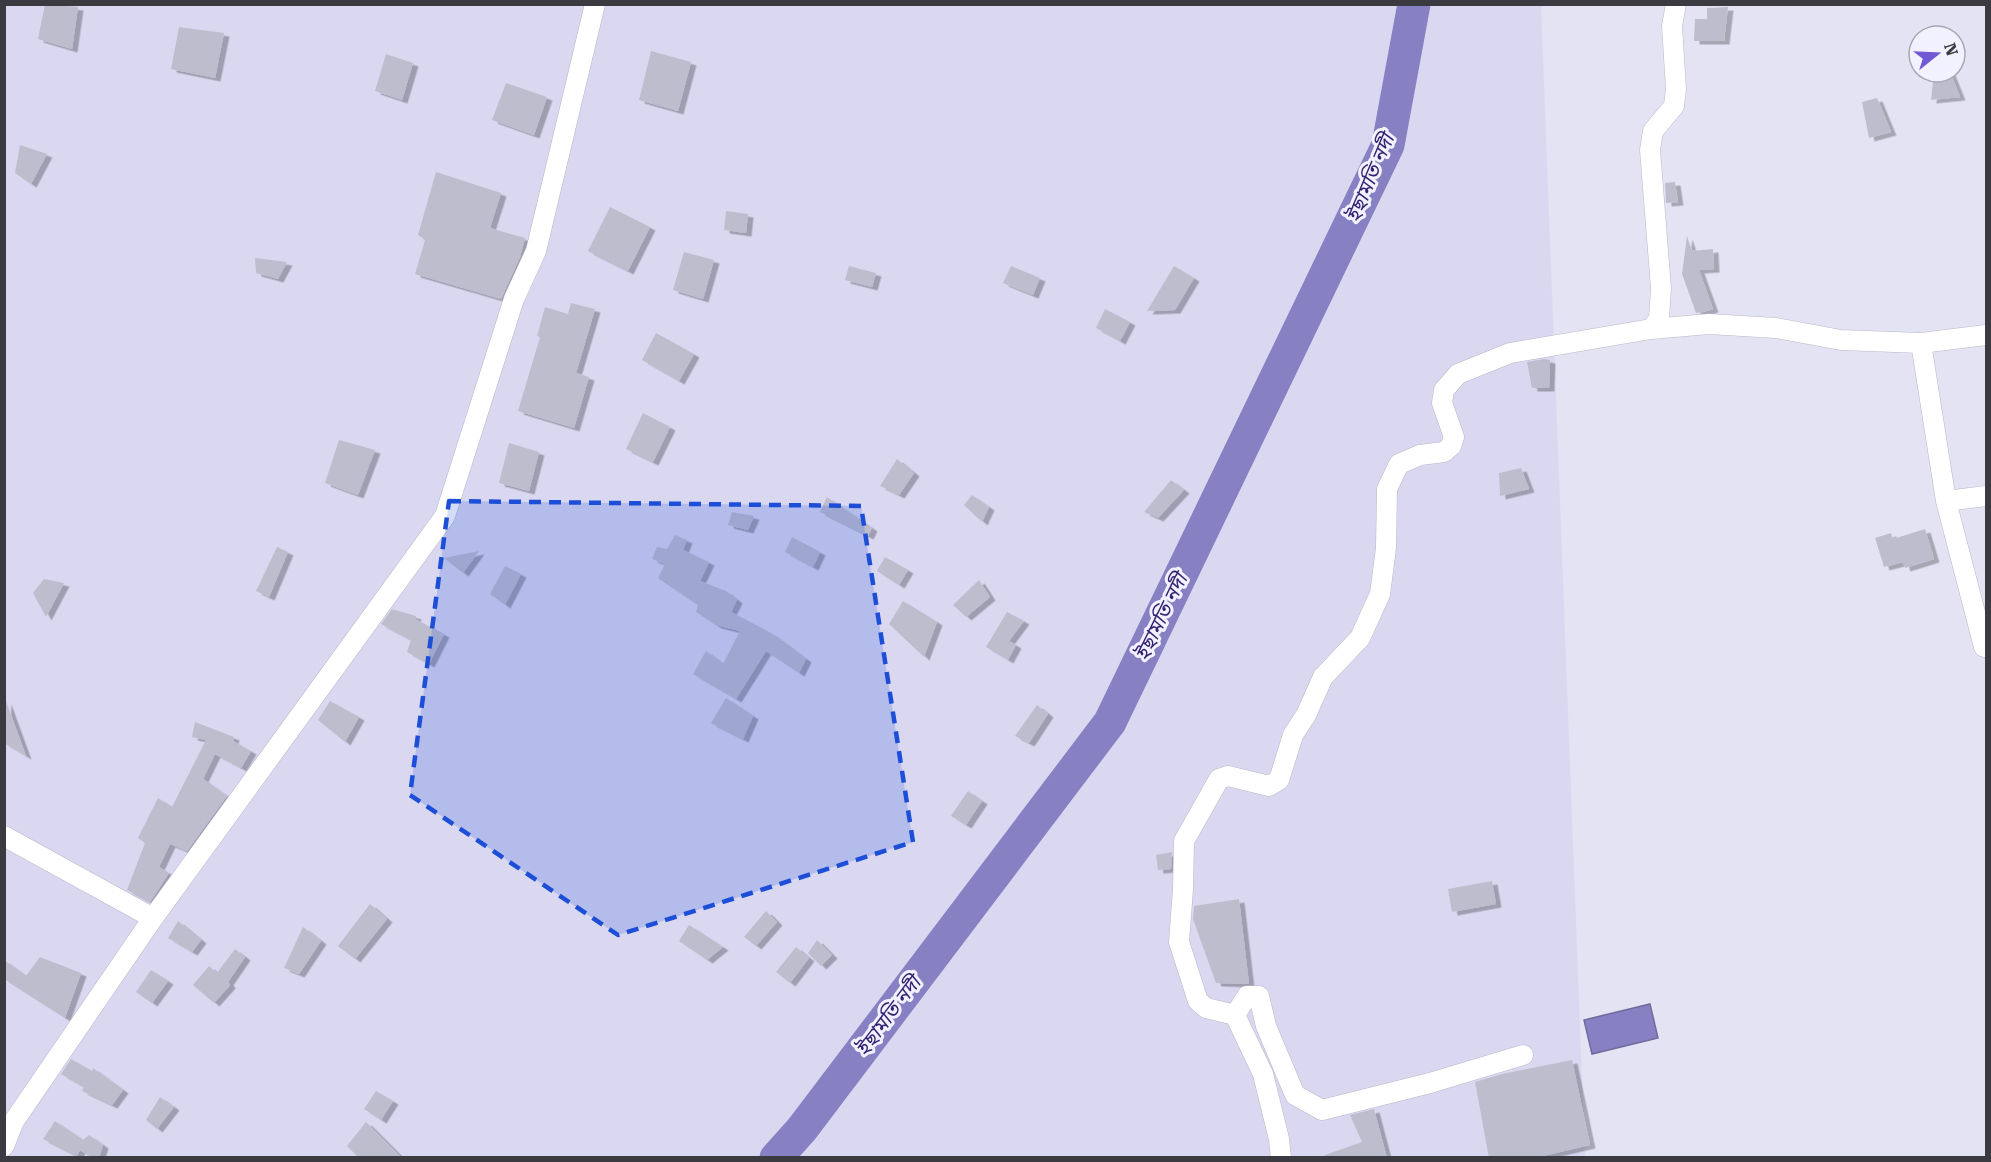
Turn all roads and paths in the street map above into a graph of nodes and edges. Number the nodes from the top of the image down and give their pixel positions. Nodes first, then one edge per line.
1 (595, 4) edge
2 (1676, 4) edge
3 (1651, 329) junction
4 (1986, 335) edge
5 (1921, 343) junction
6 (1986, 496) edge
7 (1946, 501) junction
8 (1983, 647) dead end
9 (4, 836) edge
10 (153, 918) junction
11 (1235, 1015) junction
12 (1523, 1054) dead end
13 (4, 1146) edge
14 (1281, 1158) edge

1 - 10 street
2 - 3 street
3 - 5 street
3 - 11 street
4 - 5 street
5 - 7 street
6 - 7 street
7 - 8 street
9 - 10 street
10 - 13 street
11 - 12 street
11 - 14 street

